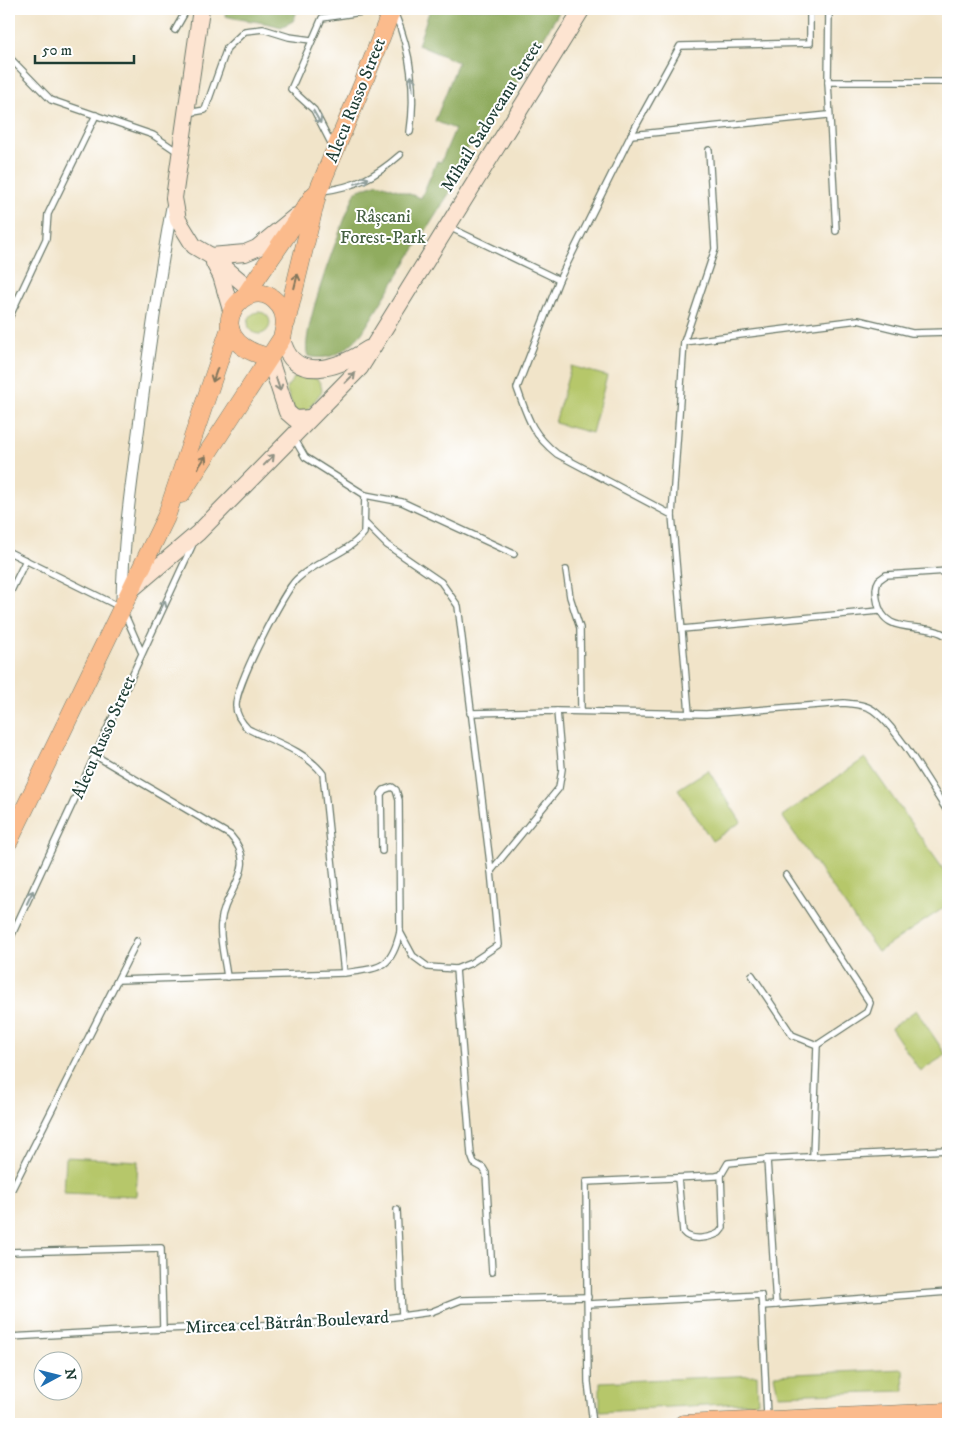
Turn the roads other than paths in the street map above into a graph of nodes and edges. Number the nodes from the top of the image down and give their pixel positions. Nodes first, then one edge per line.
1 (187, 9) edge
2 (201, 9) edge
3 (381, 9) edge
4 (393, 9) edge
5 (582, 9) edge
6 (810, 9) edge
7 (828, 9) edge
8 (174, 30) dead end
9 (311, 40) junction
10 (9, 57) edge
11 (828, 82) junction
12 (948, 82) edge
13 (186, 113) junction
14 (96, 115) junction
15 (828, 115) junction
16 (410, 132) dead end
17 (631, 134) junction
18 (709, 150) dead end
19 (335, 152) junction
20 (181, 154) junction
21 (400, 155) dead end
22 (318, 191) junction
23 (174, 198) junction
24 (302, 211) junction
25 (447, 226) junction
26 (836, 231) dead end
27 (211, 256) junction
28 (559, 280) junction
29 (252, 294) junction
30 (231, 310) junction
31 (9, 318) edge
32 (230, 328) junction
33 (948, 332) edge
34 (283, 333) junction
35 (684, 342) junction
36 (372, 346) junction
37 (269, 357) junction
38 (317, 370) junction
39 (322, 404) junction
40 (287, 412) junction
41 (310, 418) junction
42 (293, 436) junction
43 (365, 495) junction
44 (672, 515) junction
45 (166, 517) junction
46 (366, 524) junction
47 (198, 533) junction
48 (9, 552) edge
49 (514, 554) dead end
50 (26, 560) junction
51 (566, 570) dead end
52 (948, 571) edge
53 (131, 590) junction
54 (9, 595) edge
55 (122, 608) junction
56 (879, 611) junction
57 (682, 629) junction
58 (948, 637) edge
59 (141, 651) junction
60 (558, 711) junction
61 (581, 711) junction
62 (470, 713) junction
63 (689, 713) junction
64 (96, 756) junction
65 (948, 812) edge
66 (9, 841) edge
67 (382, 851) dead end
68 (492, 871) junction
69 (786, 875) dead end
70 (400, 932) junction
71 (9, 941) edge
72 (137, 941) dead end
73 (456, 968) junction
74 (344, 973) junction
75 (752, 975) dead end
76 (227, 977) junction
77 (118, 980) junction
78 (817, 1045) junction
79 (948, 1150) edge
80 (813, 1157) junction
81 (767, 1159) junction
82 (720, 1175) junction
83 (678, 1178) junction
84 (9, 1195) edge
85 (397, 1210) dead end
86 (9, 1252) edge
87 (492, 1272) dead end
88 (948, 1292) edge
89 (588, 1301) junction
90 (776, 1305) junction
91 (762, 1306) junction
92 (402, 1316) junction
93 (163, 1329) junction
94 (9, 1337) edge
95 (948, 1412) edge
96 (767, 1419) junction
97 (593, 1424) edge
98 (683, 1424) edge

1 - 8 lane
2 - 13 main road
3 - 9 lane
16 -> 4 lane
4 - 19 main road, Alecu Russo Street
5 - 25 main road, Mihail Sadoveanu Street
6 - 17 lane
7 - 11 lane
9 - 13 lane
9 -> 19 lane
10 - 14 lane
11 - 12 lane
11 - 15 lane
13 - 20 main road
14 - 20 lane
14 - 31 lane
15 - 17 lane
15 - 26 lane
17 - 28 lane
18 - 35 lane
19 - 22 main road, Alecu Russo Street
20 - 23 main road
22 -> 21 lane
22 - 24 main road, Alecu Russo Street
34 -> 22 main road, Alecu Russo Street
23 - 27 main road
23 - 55 street
24 - 27 main road
24 - 29 main road, Alecu Russo Street
25 - 28 lane
25 - 36 main road, Mihail Sadoveanu Street
27 - 29 main road
27 - 30 main road
28 - 44 lane
29 - 30 main road
29 - 34 main road
30 - 32 main road
32 - 37 main road
32 -> 45 main road, Alecu Russo Street
33 - 35 lane
34 - 37 main road
34 - 38 main road
35 - 44 lane
36 - 38 main road, Mihail Sadoveanu Street
39 -> 36 main road, Mihail Sadoveanu Street
37 -> 40 main road
45 -> 37 main road, Alecu Russo Street
38 - 39 main road
39 - 41 main road, Mihail Sadoveanu Street
40 - 41 main road
40 - 42 main road
41 - 42 main road, Mihail Sadoveanu Street
42 - 43 lane
47 -> 42 main road, Mihail Sadoveanu Street
43 - 46 lane
43 - 49 lane
44 - 57 lane
45 - 53 main road, Alecu Russo Street
46 - 62 lane
46 - 74 lane
47 - 53 main road, Mihail Sadoveanu Street
59 -> 47 lane, Alecu Russo Street
48 - 50 lane
50 - 54 lane
50 - 55 lane
51 - 61 lane
52 - 56 lane
53 - 55 main road, Alecu Russo Street
55 - 59 lane
55 - 66 main road, Alecu Russo Street
56 - 57 lane
56 - 58 lane
57 - 63 lane
59 - 64 lane, Alecu Russo Street
60 - 61 lane
60 - 62 lane
60 - 68 lane
61 - 63 lane
62 - 68 lane
63 - 65 lane
71 -> 64 lane, Alecu Russo Street
64 - 76 lane
67 - 70 lane
68 - 73 lane
69 - 78 lane
70 - 73 lane
70 - 74 lane
72 - 77 lane
73 - 87 lane
74 - 76 lane
75 - 78 lane
76 - 77 lane
77 - 84 lane
78 - 80 lane
79 - 80 lane
80 - 81 lane
81 - 82 lane
81 - 90 lane
82 - 83 lane
82 - 83 lane
83 - 89 lane
85 - 92 lane
86 - 93 lane
88 - 90 lane
89 - 91 lane, Mircea cel Bătrân Boulevard
89 - 92 lane, Mircea cel Bătrân Boulevard
89 - 97 lane
90 - 91 lane
91 - 96 lane
92 - 93 lane, Mircea cel Bătrân Boulevard
93 - 94 lane, Mircea cel Bătrân Boulevard
95 - 96 main road
96 - 98 main road

